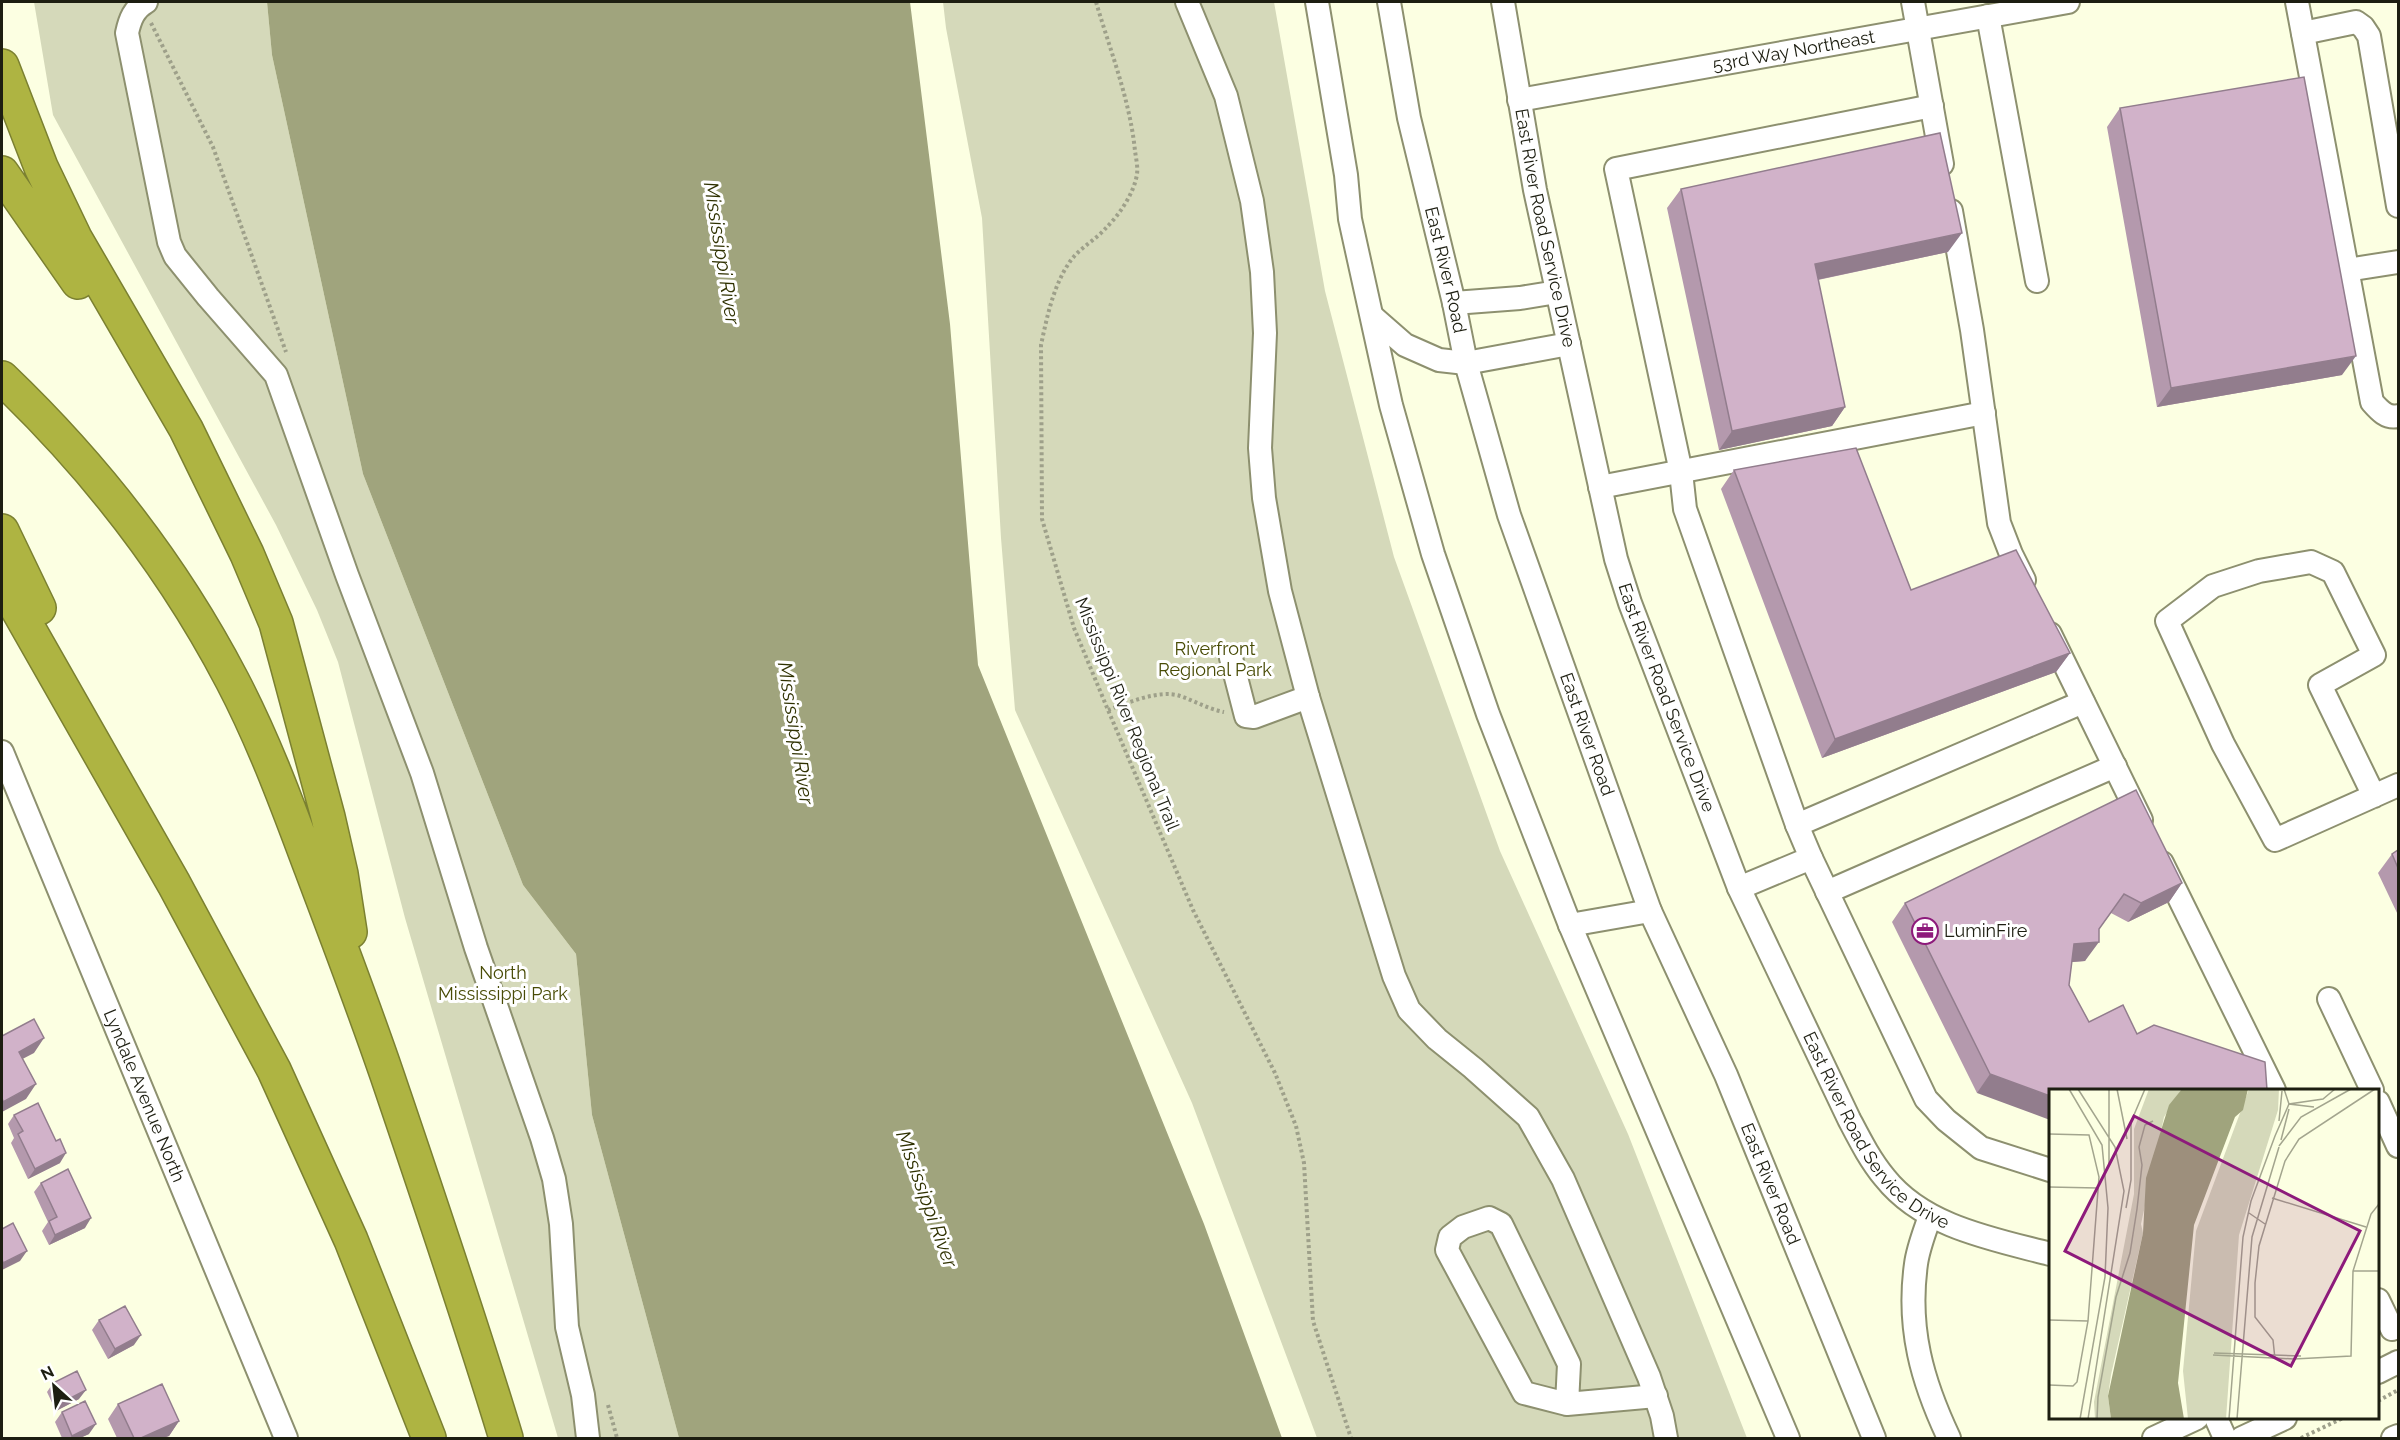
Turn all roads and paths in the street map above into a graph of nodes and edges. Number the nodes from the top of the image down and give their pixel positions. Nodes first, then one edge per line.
1 (146, 2) edge
2 (1096, 2) edge
3 (1187, 2) edge
4 (1317, 2) edge
5 (1389, 2) edge
6 (1503, 2) edge
7 (1913, 2) edge
8 (2067, 2) edge
9 (2297, 2) edge
10 (2027, 5) edge
11 (1988, 16) junction
12 (1918, 28) junction
13 (2303, 33) junction
14 (2, 66) edge
15 (1519, 100) junction
16 (1932, 106) junction
17 (2, 173) edge
18 (2398, 206) edge
19 (2398, 262) edge
20 (2347, 270) junction
21 (2037, 281) dead end
22 (1557, 292) junction
23 (1454, 303) junction
24 (1372, 316) junction
25 (1569, 344) junction
26 (1466, 363) junction
27 (2, 378) edge
28 (1984, 413) junction
29 (2398, 416) edge
30 (1680, 472) junction
31 (1600, 487) junction
32 (2, 531) edge
33 (2, 582) edge
34 (2032, 597) edge
35 (2042, 618) edge
36 (1231, 658) dead end
37 (1308, 697) junction
38 (297, 702) junction
39 (2083, 702) junction
40 (1108, 710) junction
41 (1246, 716) junction
42 (3, 759) edge
43 (2115, 766) junction
44 (2398, 785) edge
45 (2374, 796) junction
46 (1797, 825) junction
47 (1811, 858) junction
48 (174, 884) junction
49 (1739, 888) junction
50 (1827, 892) junction
51 (1650, 911) junction
52 (1570, 925) junction
53 (361, 999) junction
54 (2329, 999) dead end
55 (2274, 1089) edge
56 (2372, 1089) edge
57 (2379, 1104) edge
58 (2398, 1146) edge
59 (2049, 1170) edge
60 (1930, 1216) junction
61 (2049, 1254) edge
62 (2379, 1303) edge
63 (2389, 1329) edge
64 (2398, 1362) edge
65 (2379, 1372) edge
66 (2398, 1390) edge
67 (1656, 1396) junction
68 (2379, 1400) edge
69 (1567, 1404) junction
70 (2195, 1419) edge
71 (2216, 1419) edge
72 (2283, 1419) edge
73 (2341, 1419) edge
74 (2398, 1436) edge
75 (286, 1438) edge
76 (429, 1438) edge
77 (506, 1438) edge
78 (588, 1438) edge
79 (1351, 1438) edge
80 (1666, 1438) edge
81 (1788, 1438) edge
82 (1874, 1438) edge
83 (1949, 1438) edge
84 (2154, 1438) edge
85 (2225, 1438) edge
86 (2242, 1438) edge
87 (2301, 1438) edge
88 (2393, 1438) edge

1 - 78 street
2 - 40 path, Mississippi River Regional Trail
3 - 37 street
4 - 24 street
5 - 23 street, East River Road
6 - 15 street, East River Road Service Drive
7 - 12 street
8 - 10 street, 53rd Way Northeast
9 - 13 street
10 - 11 street, 53rd Way Northeast
11 - 12 street, 53rd Way Northeast
11 - 21 street
12 - 15 street, 53rd Way Northeast
12 - 16 street
13 - 18 street
13 - 20 street
14 - 38 highway
15 - 22 street, East River Road Service Drive
16 - 28 street
16 - 30 street
17 - 38 highway
19 - 20 street
20 - 29 street
22 - 23 street
22 - 25 street, East River Road Service Drive
23 - 26 street, East River Road
24 - 26 street
24 - 52 street
25 - 26 street
25 - 31 street, East River Road Service Drive
26 - 51 street, East River Road
27 - 53 highway
28 - 30 street
28 - 34 street
30 - 31 street
30 - 46 street
31 - 49 street, East River Road Service Drive
32 - 48 highway
33 - 48 highway
35 - 39 street
36 - 41 street
37 - 41 street
37 - 67 street
38 - 53 highway
39 - 43 street
39 - 46 street
40 - 41 path
40 - 79 path, Mississippi River Regional Trail
42 - 75 street, Lyndale Avenue North
43 - 50 street
43 - 55 street
44 - 45 street
45 - 45 street
46 - 47 street
47 - 49 street
47 - 50 street
48 - 76 highway
49 - 60 street, East River Road Service Drive
50 - 59 street
51 - 52 street
51 - 82 street, East River Road
52 - 81 street
53 - 77 highway
54 - 56 street
57 - 58 street
60 - 61 street, East River Road Service Drive
60 - 83 street
62 - 63 street
64 - 65 street
66 - 68 path
67 - 69 street
67 - 80 street
69 - 69 street
70 - 84 street
71 - 85 street
72 - 86 street
73 - 87 path
74 - 88 street

